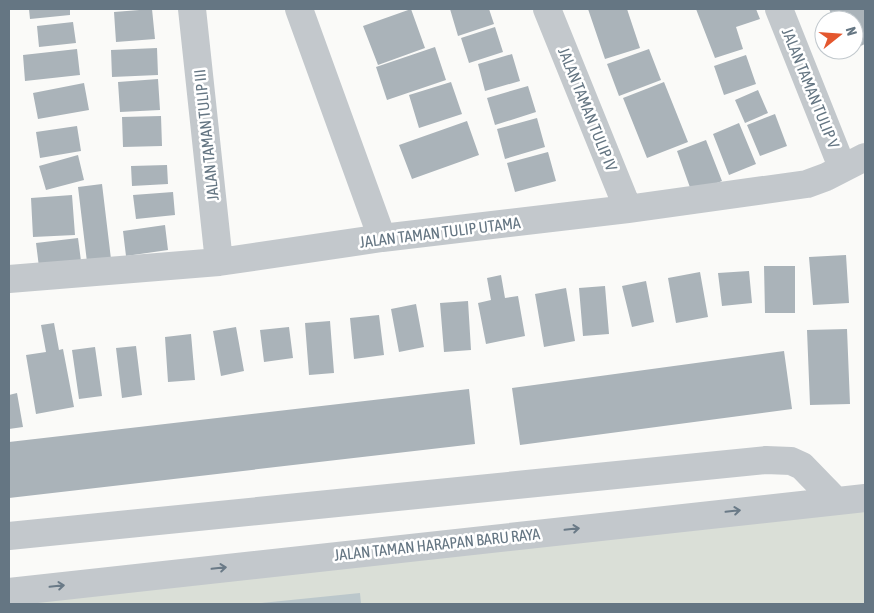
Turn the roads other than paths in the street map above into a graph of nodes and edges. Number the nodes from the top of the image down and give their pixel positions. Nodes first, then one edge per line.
1 (192, 9) edge
2 (299, 9) edge
3 (547, 9) edge
4 (779, 9) edge
5 (854, 162) edge
6 (628, 209) junction
7 (382, 238) junction
8 (219, 262) junction
9 (9, 279) edge
10 (865, 498) edge
11 (835, 500) junction
12 (9, 536) edge
13 (9, 592) edge

1 - 8 street, JALAN TAMAN TULIP III
2 - 7 street
3 - 6 street, JALAN TAMAN TULIP IV
4 - 5 street, JALAN TAMAN TULIP V
5 - 6 street, JALAN TAMAN TULIP UTAMA
6 - 7 street, JALAN TAMAN TULIP UTAMA
7 - 8 street, JALAN TAMAN TULIP UTAMA
8 - 9 street, JALAN TAMAN TULIP UTAMA
10 - 11 street, JALAN TAMAN HARAPAN BARU RAYA
11 - 12 street
13 -> 11 street, JALAN TAMAN HARAPAN BARU RAYA

